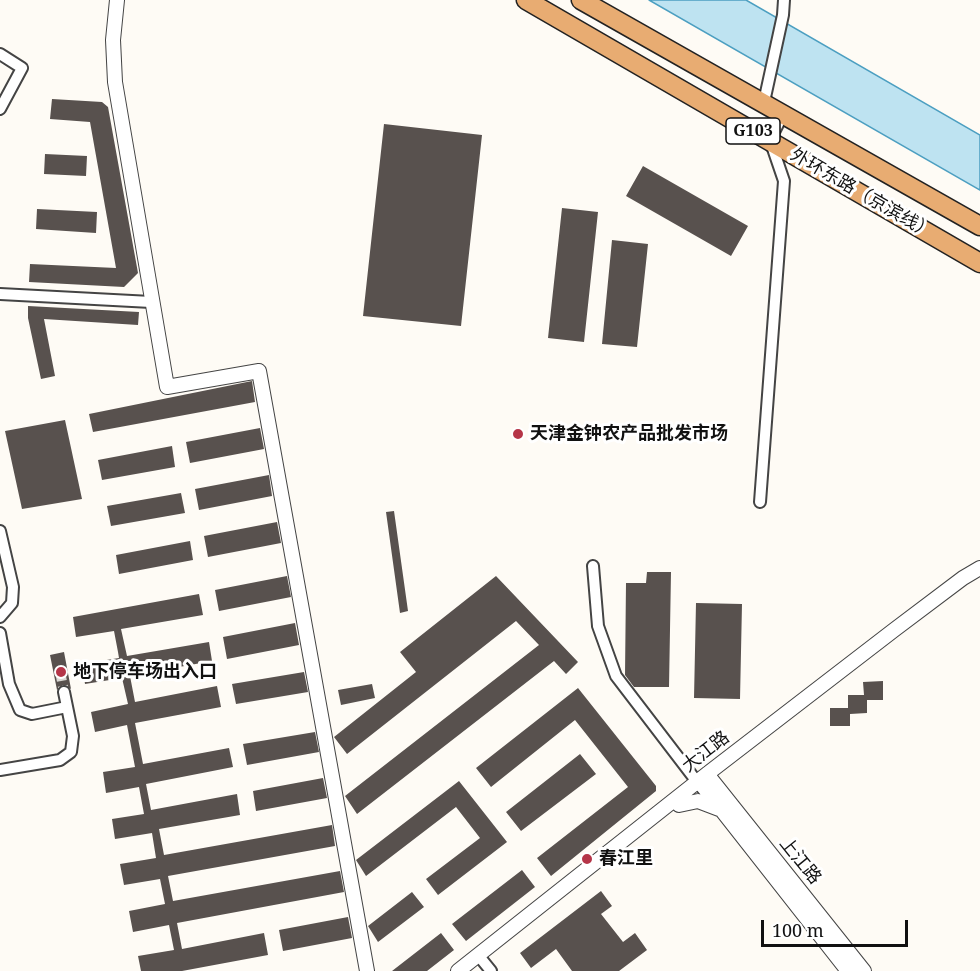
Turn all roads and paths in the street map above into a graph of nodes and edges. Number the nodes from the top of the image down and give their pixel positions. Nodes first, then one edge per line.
1 (117, 0) edge
2 (526, 0) edge
3 (581, 0) edge
4 (784, 0) edge
5 (0, 54) edge
6 (764, 102) junction
7 (0, 109) edge
8 (783, 114) junction
9 (770, 140) junction
10 (980, 226) edge
11 (980, 262) edge
12 (0, 294) edge
13 (151, 302) junction
14 (760, 502) dead end
15 (0, 535) edge
16 (592, 566) dead end
17 (980, 568) edge
18 (980, 573) edge
19 (0, 617) edge
20 (0, 633) edge
21 (4, 685) edge
22 (64, 692) tunnel mouth
23 (67, 707) junction
24 (0, 770) edge
25 (702, 784) junction
26 (678, 801) junction
27 (727, 807) junction
28 (484, 962) edge
29 (367, 971) edge
30 (458, 971) edge
31 (469, 971) edge
32 (848, 971) edge
33 (864, 971) edge

1 - 13 street
2 - 9 highway, 外环东路（京滨线） / G103
3 - 6 highway, 外环东路（京滨线） / G103
4 - 6 street
5 - 7 street
6 - 8 highway, 外环东路（京滨线） / G103
8 - 9 street
8 - 10 highway, 外环东路（京滨线） / G103
9 - 11 highway, 外环东路（京滨线） / G103
9 - 14 street
12 - 13 street
13 - 29 street
15 - 19 street
16 - 25 street
17 - 25 street, 大江路
18 - 25 street, 大江路
20 - 21 street
21 - 23 street
22 - 23 street
23 - 24 street
25 - 26 street, 大江路
25 - 27 street
26 - 27 street
26 - 28 street, 大江路
27 - 32 street, 上江路
27 - 33 street, 上江路
28 - 30 street, 大江路
28 - 31 street, 大江路

